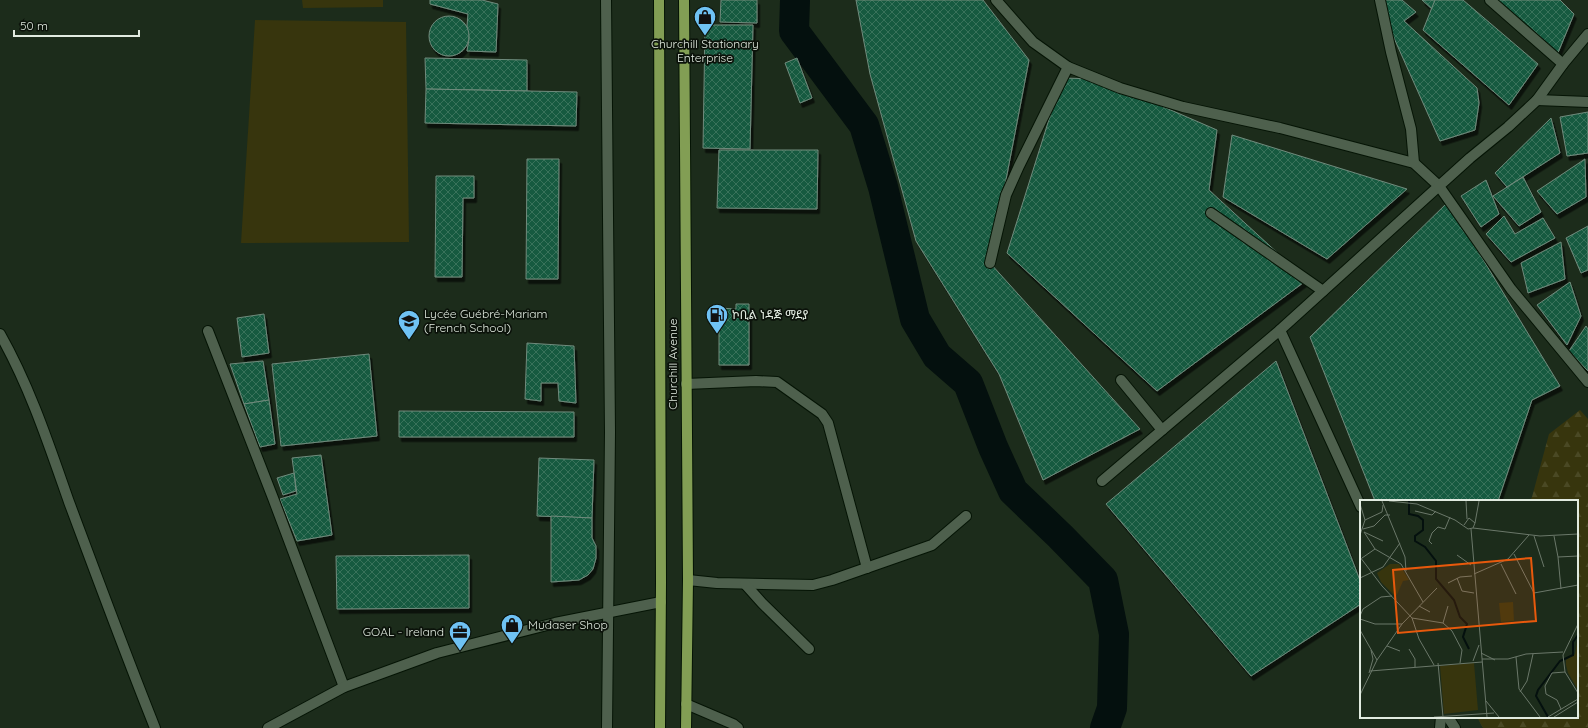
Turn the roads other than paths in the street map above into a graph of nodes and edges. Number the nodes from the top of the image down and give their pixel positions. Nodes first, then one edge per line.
1 (606, 0) edge
2 (659, 0) edge
3 (684, 0) edge
4 (996, 0) edge
5 (1380, 0) edge
6 (1490, 0) edge
7 (1588, 34) edge
8 (1563, 64) junction
9 (1068, 67) junction
10 (1537, 100) junction
11 (1588, 102) edge
12 (1414, 162) junction
13 (1439, 186) junction
14 (1211, 213) dead end
15 (990, 263) dead end
16 (1323, 291) junction
17 (1280, 330) junction
18 (208, 331) dead end
19 (0, 334) edge
20 (1121, 380) dead end
21 (1588, 382) edge
22 (686, 384) junction
23 (1162, 430) junction
24 (1102, 481) dead end
25 (1360, 505) edge
26 (966, 516) dead end
27 (866, 568) junction
28 (688, 580) junction
29 (745, 584) junction
30 (660, 602) junction
31 (608, 612) junction
32 (809, 648) dead end
33 (344, 687) junction
34 (686, 704) junction
35 (1441, 718) edge
36 (1449, 718) edge
37 (155, 728) edge
38 (268, 728) edge
39 (607, 728) edge
40 (660, 728) edge
41 (686, 728) edge
42 (738, 728) edge
43 (1440, 728) edge
44 (1455, 728) edge

1 - 31 street
2 - 30 main road, Churchill Avenue
3 - 22 main road, Churchill Avenue
4 - 9 street
5 - 12 street
6 - 8 street
7 - 8 street
8 - 10 street
9 - 12 street
9 - 15 street
10 - 11 street
10 - 13 street
12 - 13 street
13 - 16 street
13 - 21 street
14 - 16 street
16 - 17 street
17 - 23 street
17 - 25 street
18 - 33 street
19 - 37 street
20 - 23 street
22 - 27 street
22 - 28 main road, Churchill Avenue
23 - 24 street
26 - 27 street
27 - 29 street
28 - 29 street
28 - 34 main road, Churchill Avenue
29 - 32 street
30 - 31 street
30 - 40 main road, Churchill Avenue
31 - 33 street
31 - 39 street
33 - 38 street
34 - 41 main road, Churchill Avenue
34 - 42 street
35 - 43 street
36 - 44 street

